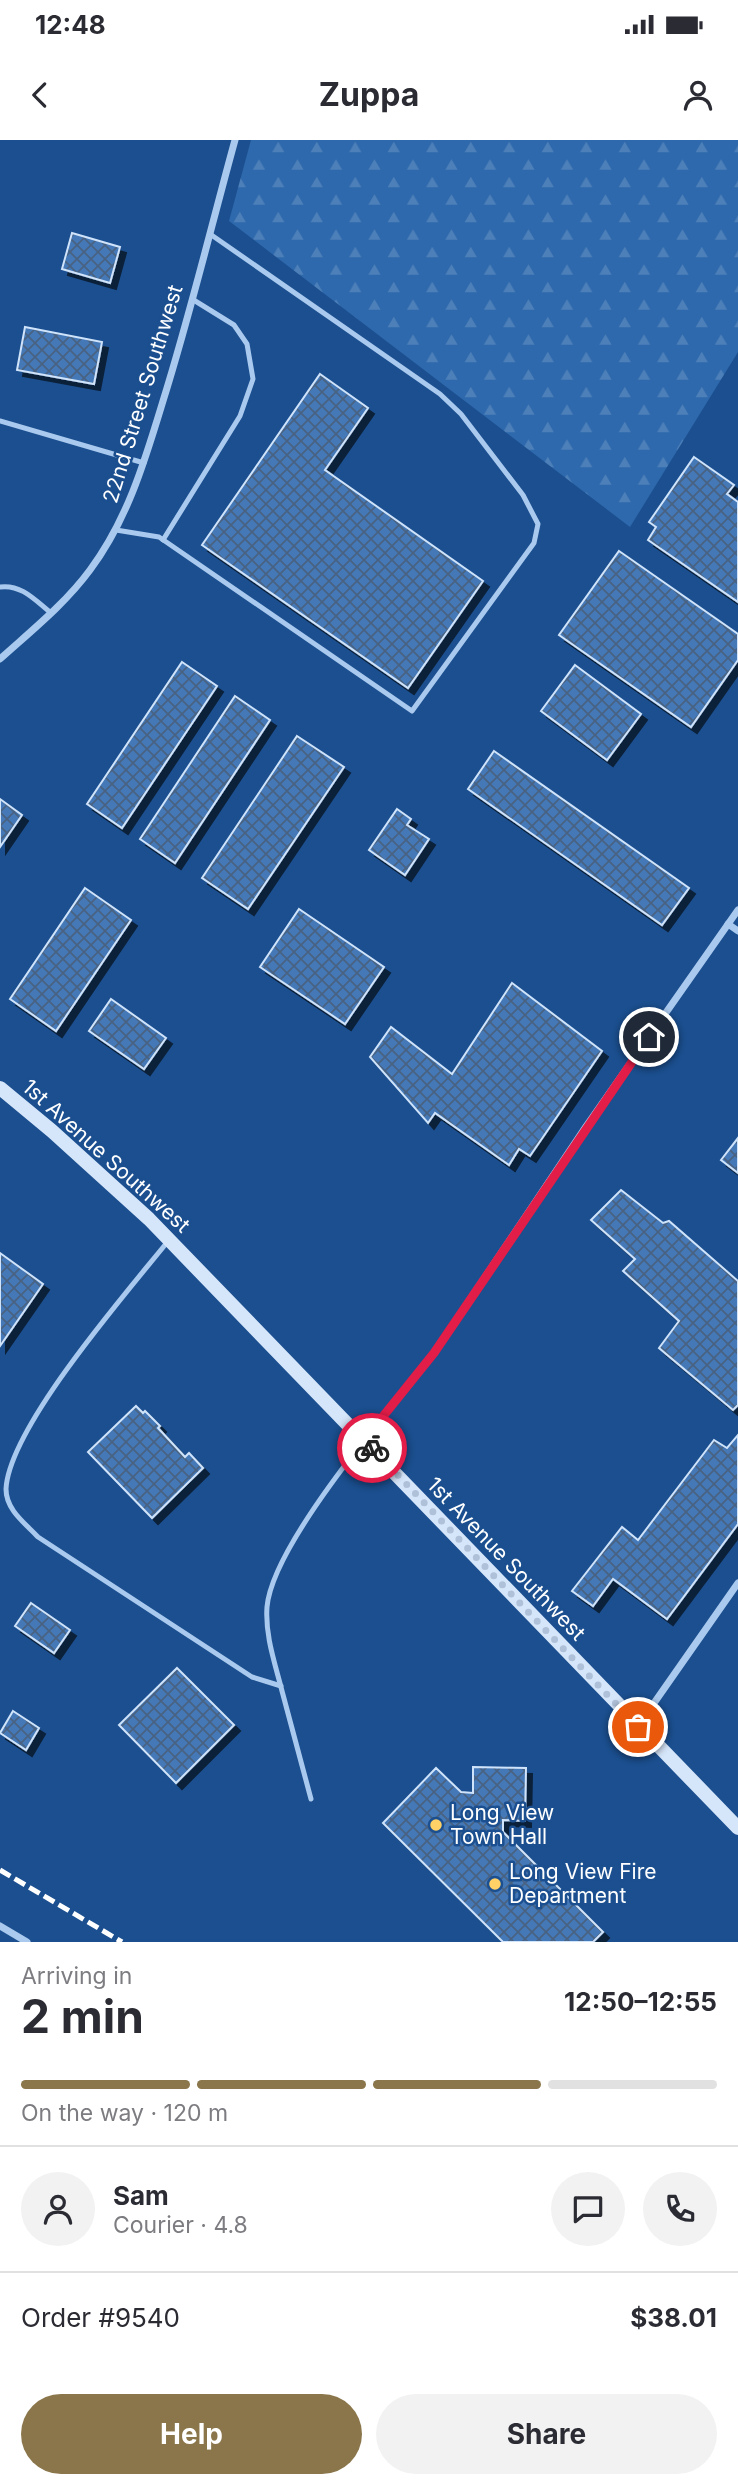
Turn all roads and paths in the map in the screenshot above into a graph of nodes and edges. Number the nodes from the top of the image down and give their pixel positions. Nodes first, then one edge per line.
1 (235, 140) edge
2 (209, 234) junction
3 (192, 299) junction
4 (0, 421) edge
5 (144, 463) junction
6 (116, 530) junction
7 (163, 540) junction
8 (0, 587) edge
9 (51, 613) junction
10 (0, 659) edge
11 (738, 910) edge
12 (728, 924) junction
13 (738, 932) edge
14 (0, 1088) edge
15 (169, 1240) junction
16 (364, 1440) junction
17 (738, 1583) edge
18 (281, 1686) junction
19 (638, 1727) junction
20 (311, 1799) dead end
21 (738, 1828) edge
22 (0, 1926) edge
23 (27, 1942) edge

1 - 2 street, 22nd Street Southwest
2 - 3 street, 22nd Street Southwest
2 - 7 lane
3 - 5 street, 22nd Street Southwest
3 - 7 lane
4 - 5 lane
5 - 6 street, 22nd Street Southwest
6 - 7 lane
6 - 9 street, 22nd Street Southwest
8 - 9 lane
9 - 10 street, 22nd Street Southwest
11 - 12 street
12 - 13 street
12 - 16 street
14 - 15 main road, 1st Avenue Southwest
15 - 16 main road, 1st Avenue Southwest
15 - 18 lane
16 - 18 lane
16 - 19 main road, 1st Avenue Southwest
17 - 19 street
18 - 20 lane
19 - 21 main road, 1st Avenue Southwest
22 - 23 street

